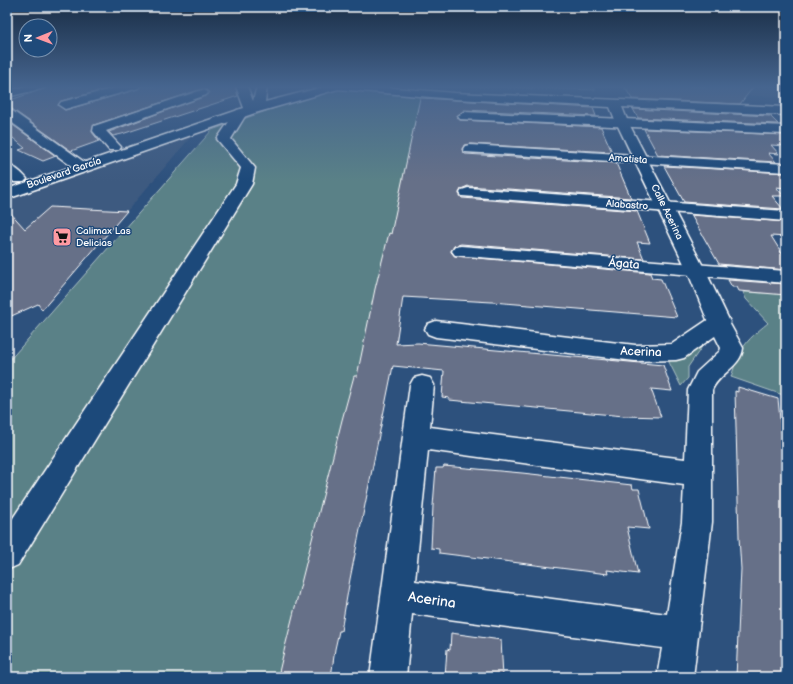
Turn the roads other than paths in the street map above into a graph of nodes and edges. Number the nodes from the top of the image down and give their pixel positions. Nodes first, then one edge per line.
1 (14, 118) edge
2 (129, 118) edge
3 (208, 118) edge
4 (241, 118) edge
5 (515, 118) edge
6 (620, 118) edge
7 (622, 122) junction
8 (786, 130) edge
9 (118, 150) junction
10 (470, 150) dead end
11 (642, 160) junction
12 (78, 163) junction
13 (786, 168) edge
14 (7, 169) edge
15 (13, 181) edge
16 (468, 193) dead end
17 (7, 194) edge
18 (664, 208) junction
19 (786, 216) edge
20 (461, 251) dead end
21 (696, 270) junction
22 (786, 277) edge
23 (719, 322) junction
24 (436, 329) dead end
25 (422, 385) dead end
26 (417, 437) junction
27 (699, 474) junction
28 (7, 554) edge
29 (397, 595) junction
30 (681, 633) junction
31 (388, 677) edge
32 (675, 677) edge

1 - 12 street
2 - 9 street
3 - 9 street, Boulevard García
4 - 28 street
5 - 7 street
6 - 7 street, Calle Acerina
7 - 8 street
7 - 11 street, Calle Acerina
9 - 12 street, Boulevard García
10 - 11 street, Amatista
11 - 13 street, Amatista
11 - 18 street, Calle Acerina
12 - 15 street, Boulevard García
12 - 17 street, Boulevard García
14 - 15 street
16 - 18 street, Alabastro
18 - 19 street, Alabastro
18 - 21 street, Calle Acerina
20 - 21 street, Ágata
21 - 22 street, Ágata
21 - 23 street, Calle Acerina
23 - 24 street, Acerina
23 - 27 street
25 - 26 street, Acerina
26 - 27 street
26 - 29 street, Acerina
27 - 30 street
29 - 30 street, Acerina
29 - 31 street, Acerina
30 - 32 street

